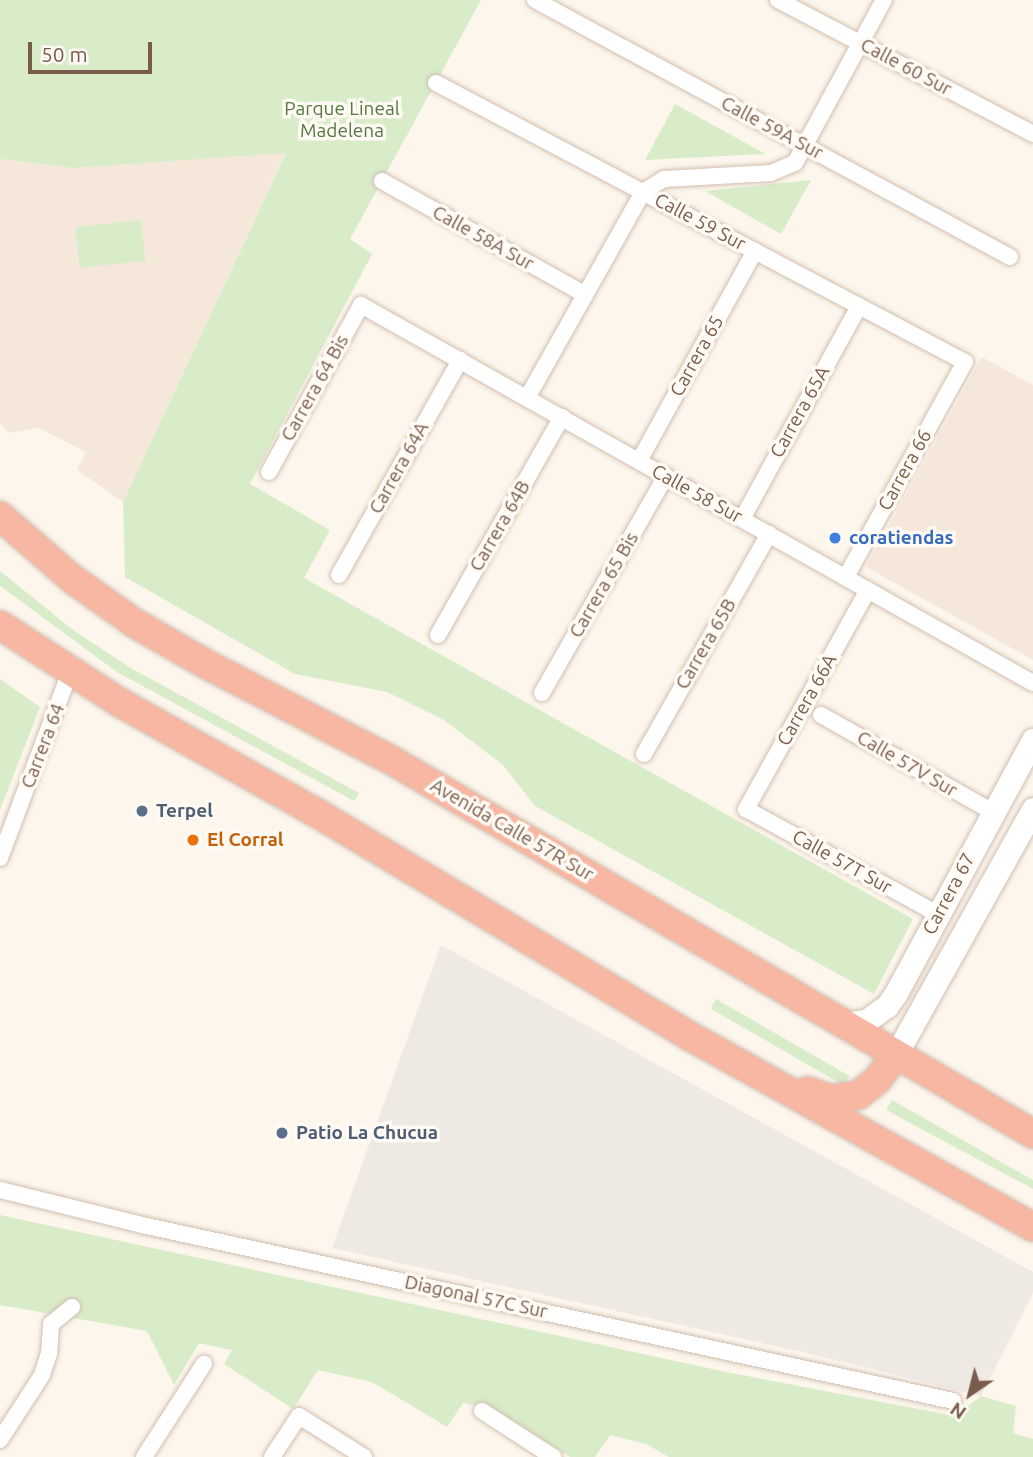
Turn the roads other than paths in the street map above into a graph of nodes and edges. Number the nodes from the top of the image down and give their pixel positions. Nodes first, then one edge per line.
1 (535, 0) edge
2 (778, 0) edge
3 (884, 0) edge
4 (860, 43) junction
5 (436, 83) dead end
6 (1033, 134) edge
7 (805, 146) junction
8 (382, 181) dead end
9 (643, 192) junction
10 (755, 251) junction
11 (1010, 257) dead end
12 (584, 294) junction
13 (361, 305) joint
14 (859, 306) junction
15 (460, 360) junction
16 (965, 362) joint
17 (527, 398) junction
18 (562, 417) junction
19 (639, 461) junction
20 (270, 472) dead end
21 (666, 476) junction
22 (0, 516) edge
23 (742, 519) junction
24 (769, 534) junction
25 (0, 536) edge
26 (339, 575) dead end
27 (845, 577) junction
28 (868, 590) junction
29 (0, 625) edge
30 (438, 635) dead end
31 (70, 672) junction
32 (227, 673) junction
33 (1033, 683) edge
34 (542, 693) dead end
35 (821, 715) dead end
36 (1033, 740) edge
37 (644, 754) dead end
38 (1033, 809) edge
39 (746, 810) joint
40 (993, 812) junction
41 (0, 858) edge
42 (939, 914) junction
43 (510, 930) junction
44 (844, 1024) junction
45 (895, 1056) junction
46 (1028, 1131) edge
47 (0, 1190) edge
48 (1033, 1227) edge
49 (72, 1307) dead end
50 (204, 1364) dead end
51 (953, 1401) dead end
52 (482, 1411) dead end
53 (0, 1440) edge
54 (144, 1457) edge
55 (272, 1457) edge
56 (364, 1457) edge
57 (553, 1457) edge

1 - 7 street, Calle 59A Sur
2 - 4 street, Calle 60 Sur
3 - 4 street
4 - 6 street, Calle 60 Sur
4 - 7 street
5 - 9 street, Calle 59 Sur
7 - 9 street
7 - 11 street, Calle 59A Sur
8 - 12 street, Calle 58A Sur
9 - 10 street, Calle 59 Sur
9 - 12 street
10 - 14 street, Calle 59 Sur
10 - 19 street, Carrera 65
12 - 17 street
13 - 15 street, Calle 58 Sur
13 - 20 street, Carrera 64 Bis
14 - 16 street, Calle 59 Sur
14 - 23 street, Carrera 65A
15 - 17 street, Calle 58 Sur
15 - 26 street, Carrera 64A
16 - 27 street, Carrera 66
17 - 18 street, Calle 58 Sur
18 - 19 street, Calle 58 Sur
18 - 30 street, Carrera 64B
19 - 21 street, Calle 58 Sur
21 - 23 street, Calle 58 Sur
21 - 34 street, Carrera 65 Bis
22 - 32 highway, Avenida Calle 57R Sur
23 - 24 street, Calle 58 Sur
24 - 27 street, Calle 58 Sur
24 - 37 street, Carrera 65B
25 - 32 highway
27 - 28 street, Calle 58 Sur
28 - 33 street, Calle 58 Sur
28 - 39 street, Carrera 66A
29 - 31 highway
31 - 41 street, Carrera 64
31 - 43 highway
32 - 44 highway, Avenida Calle 57R Sur
35 - 40 street, Calle 57V Sur
36 - 40 street, Carrera 67
38 - 45 street, Carrera 67
39 - 42 street, Calle 57T Sur
40 - 42 street, Carrera 67
42 - 44 street, Carrera 67
43 - 45 highway
43 - 48 highway
44 - 45 highway, Avenida Calle 57R Sur
45 - 46 highway, Avenida Calle 57R Sur
47 - 51 street, Diagonal 57C Sur
49 - 53 street
50 - 54 street
52 - 57 street
55 - 56 street

